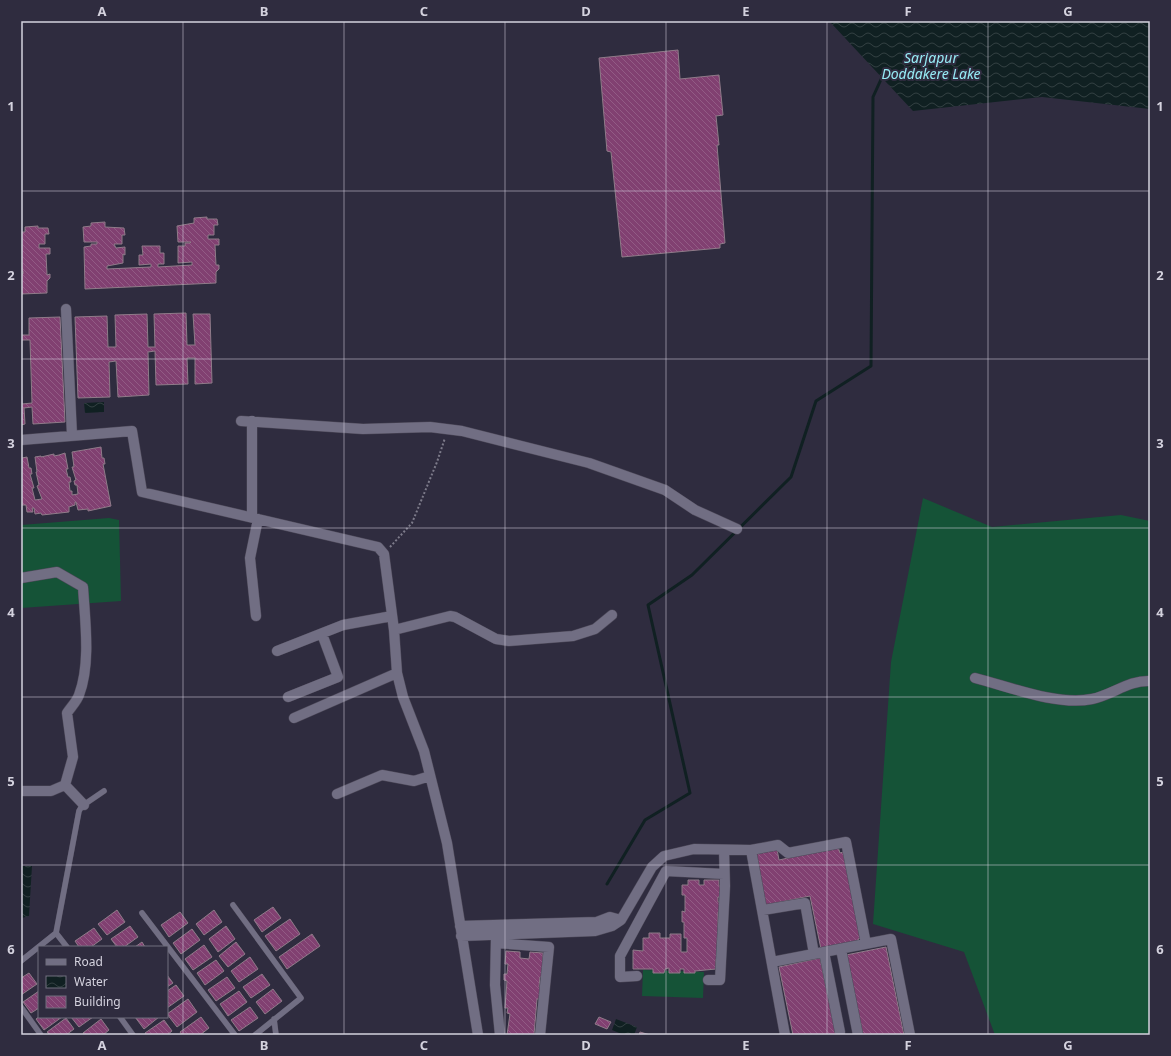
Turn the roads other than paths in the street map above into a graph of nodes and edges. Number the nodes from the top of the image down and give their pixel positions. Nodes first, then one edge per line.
1 (66, 309) dead end
2 (240, 421) dead end
3 (252, 422) junction
4 (72, 435) junction
5 (21, 440) edge
6 (255, 518) junction
7 (737, 529) dead end
8 (21, 578) edge
9 (612, 615) dead end
10 (256, 616) dead end
11 (392, 616) junction
12 (394, 630) junction
13 (322, 634) junction
14 (277, 651) dead end
15 (397, 672) junction
16 (975, 678) dead end
17 (1150, 681) edge
18 (288, 697) dead end
19 (294, 718) dead end
20 (430, 776) junction
21 (64, 786) junction
22 (21, 791) edge
23 (104, 791) dead end
24 (337, 794) dead end
25 (84, 805) junction
26 (724, 850) junction
27 (751, 850) junction
28 (724, 874) junction
29 (233, 905) dead end
30 (763, 910) junction
31 (142, 913) dead end
32 (621, 920) junction
33 (460, 931) junction
34 (56, 933) junction
35 (496, 939) junction
36 (866, 944) junction
37 (40, 946) edge
38 (66, 946) edge
39 (167, 946) edge
40 (38, 947) edge
41 (168, 947) edge
42 (841, 949) junction
43 (819, 953) junction
44 (21, 961) edge
45 (772, 962) junction
46 (636, 976) dead end
47 (708, 980) dead end
48 (21, 1007) edge
49 (121, 1018) edge
50 (274, 1019) junction
51 (840, 1032) dead end
52 (41, 1035) edge
53 (133, 1035) edge
54 (235, 1035) edge
55 (255, 1035) edge
56 (276, 1035) edge
57 (478, 1035) edge
58 (500, 1035) edge
59 (540, 1035) edge
60 (785, 1035) edge
61 (858, 1035) edge
62 (910, 1035) edge

1 - 4 street
2 - 3 street
3 - 6 street
3 - 7 street
4 - 5 street
4 - 6 street
6 - 10 street
6 - 11 street
8 - 21 street
9 - 12 street
11 - 12 street
11 - 13 street
12 - 15 street
13 - 14 street
13 - 18 street
15 - 19 street
15 - 20 street
16 - 17 street
20 - 24 street
20 - 33 street
21 - 22 street
21 - 25 street
23 - 25 lane
25 - 34 lane
26 - 27 street
26 - 28 street
26 - 32 street
27 - 30 street
27 - 36 street
28 - 46 street
28 - 47 street
29 - 50 lane
30 - 43 street
30 - 45 street
31 - 39 lane
32 - 33 street
32 - 35 street
33 - 35 street
33 - 57 street
34 - 37 lane
34 - 38 lane
35 - 58 street
35 - 59 street
36 - 42 street
36 - 62 street
40 - 44 lane
41 - 54 lane
42 - 43 street
42 - 61 street
43 - 45 street
43 - 51 street
45 - 60 street
48 - 52 lane
49 - 53 lane
50 - 55 lane
50 - 56 lane

